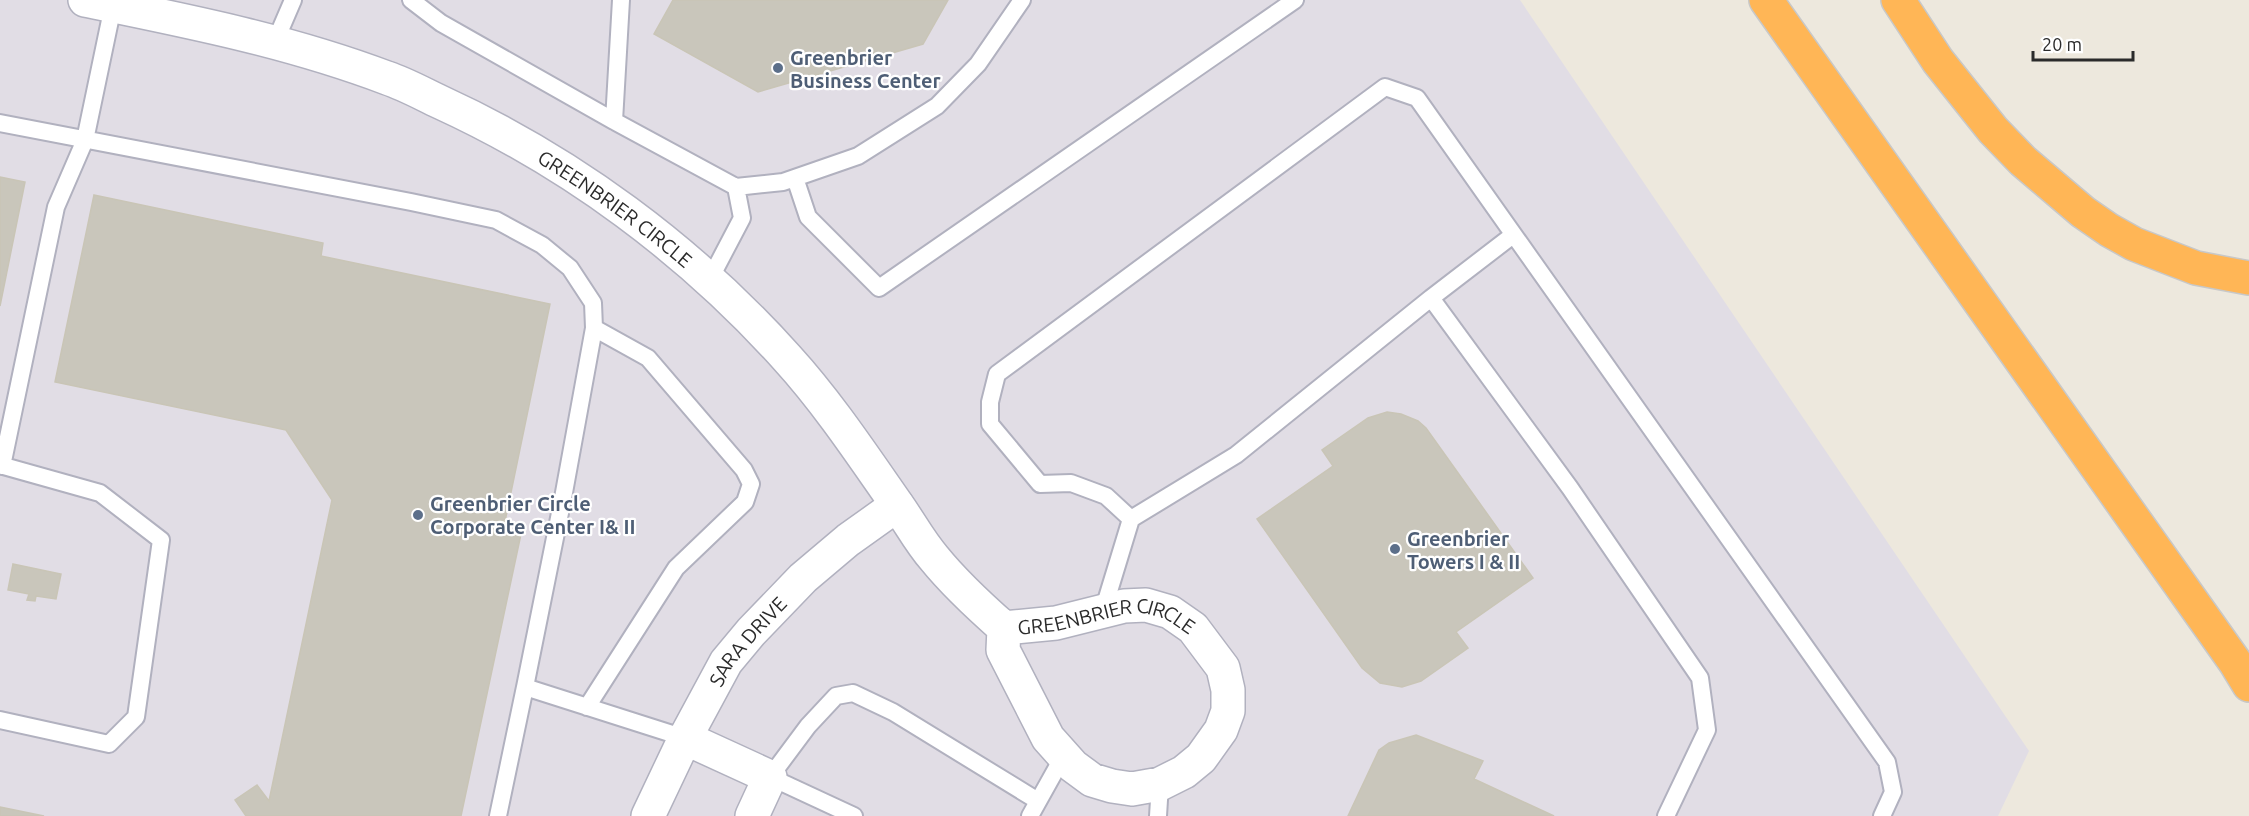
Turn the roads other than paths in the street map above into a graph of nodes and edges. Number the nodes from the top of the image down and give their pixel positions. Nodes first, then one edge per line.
1 (293, 0) edge
2 (411, 0) edge
3 (621, 0) edge
4 (1022, 0) edge
5 (1295, 0) edge
6 (1766, 0) edge
7 (1898, 0) edge
8 (99, 3) edge
9 (275, 42) junction
10 (614, 121) junction
11 (0, 123) edge
12 (85, 140) junction
13 (795, 178) junction
14 (736, 187) junction
15 (1513, 235) junction
16 (2249, 278) edge
17 (710, 279) junction
18 (1431, 298) junction
19 (594, 328) junction
20 (1, 466) edge
21 (897, 506) junction
22 (1131, 519) junction
23 (1103, 611) junction
24 (1004, 628) junction
25 (2249, 686) edge
26 (525, 687) junction
27 (587, 707) junction
28 (0, 720) edge
29 (685, 738) junction
30 (1064, 755) junction
31 (770, 777) junction
32 (1159, 800) edge
33 (1034, 809) edge
34 (498, 816) edge
35 (648, 816) edge
36 (752, 816) edge
37 (854, 816) edge
38 (1666, 816) edge
39 (1882, 816) edge

1 - 9 lane
2 - 10 lane
3 - 10 lane
4 - 13 lane
5 - 13 lane
6 - 25 highway
7 - 16 highway
8 - 9 street, GREENBRIER CIRCLE
8 - 12 lane
9 - 17 street, GREENBRIER CIRCLE
10 - 14 lane
11 - 12 lane
12 - 19 lane
12 - 20 lane
13 - 14 lane
14 - 17 lane
15 - 18 lane
15 - 22 lane
15 - 39 lane
17 - 21 street, GREENBRIER CIRCLE
18 - 22 lane
18 - 38 lane
19 - 26 lane
19 - 27 lane
20 - 28 lane
21 - 24 street, GREENBRIER CIRCLE
21 - 29 street, SARA DRIVE
22 - 23 lane
23 - 24 street, GREENBRIER CIRCLE
23 - 32 street, GREENBRIER CIRCLE
24 - 30 street, GREENBRIER CIRCLE
26 - 27 lane
26 - 34 lane
27 - 29 lane
29 - 31 street
29 - 35 street, SARA DRIVE
30 - 32 street, GREENBRIER CIRCLE
30 - 33 lane
31 - 33 lane
31 - 36 street
31 - 37 lane

